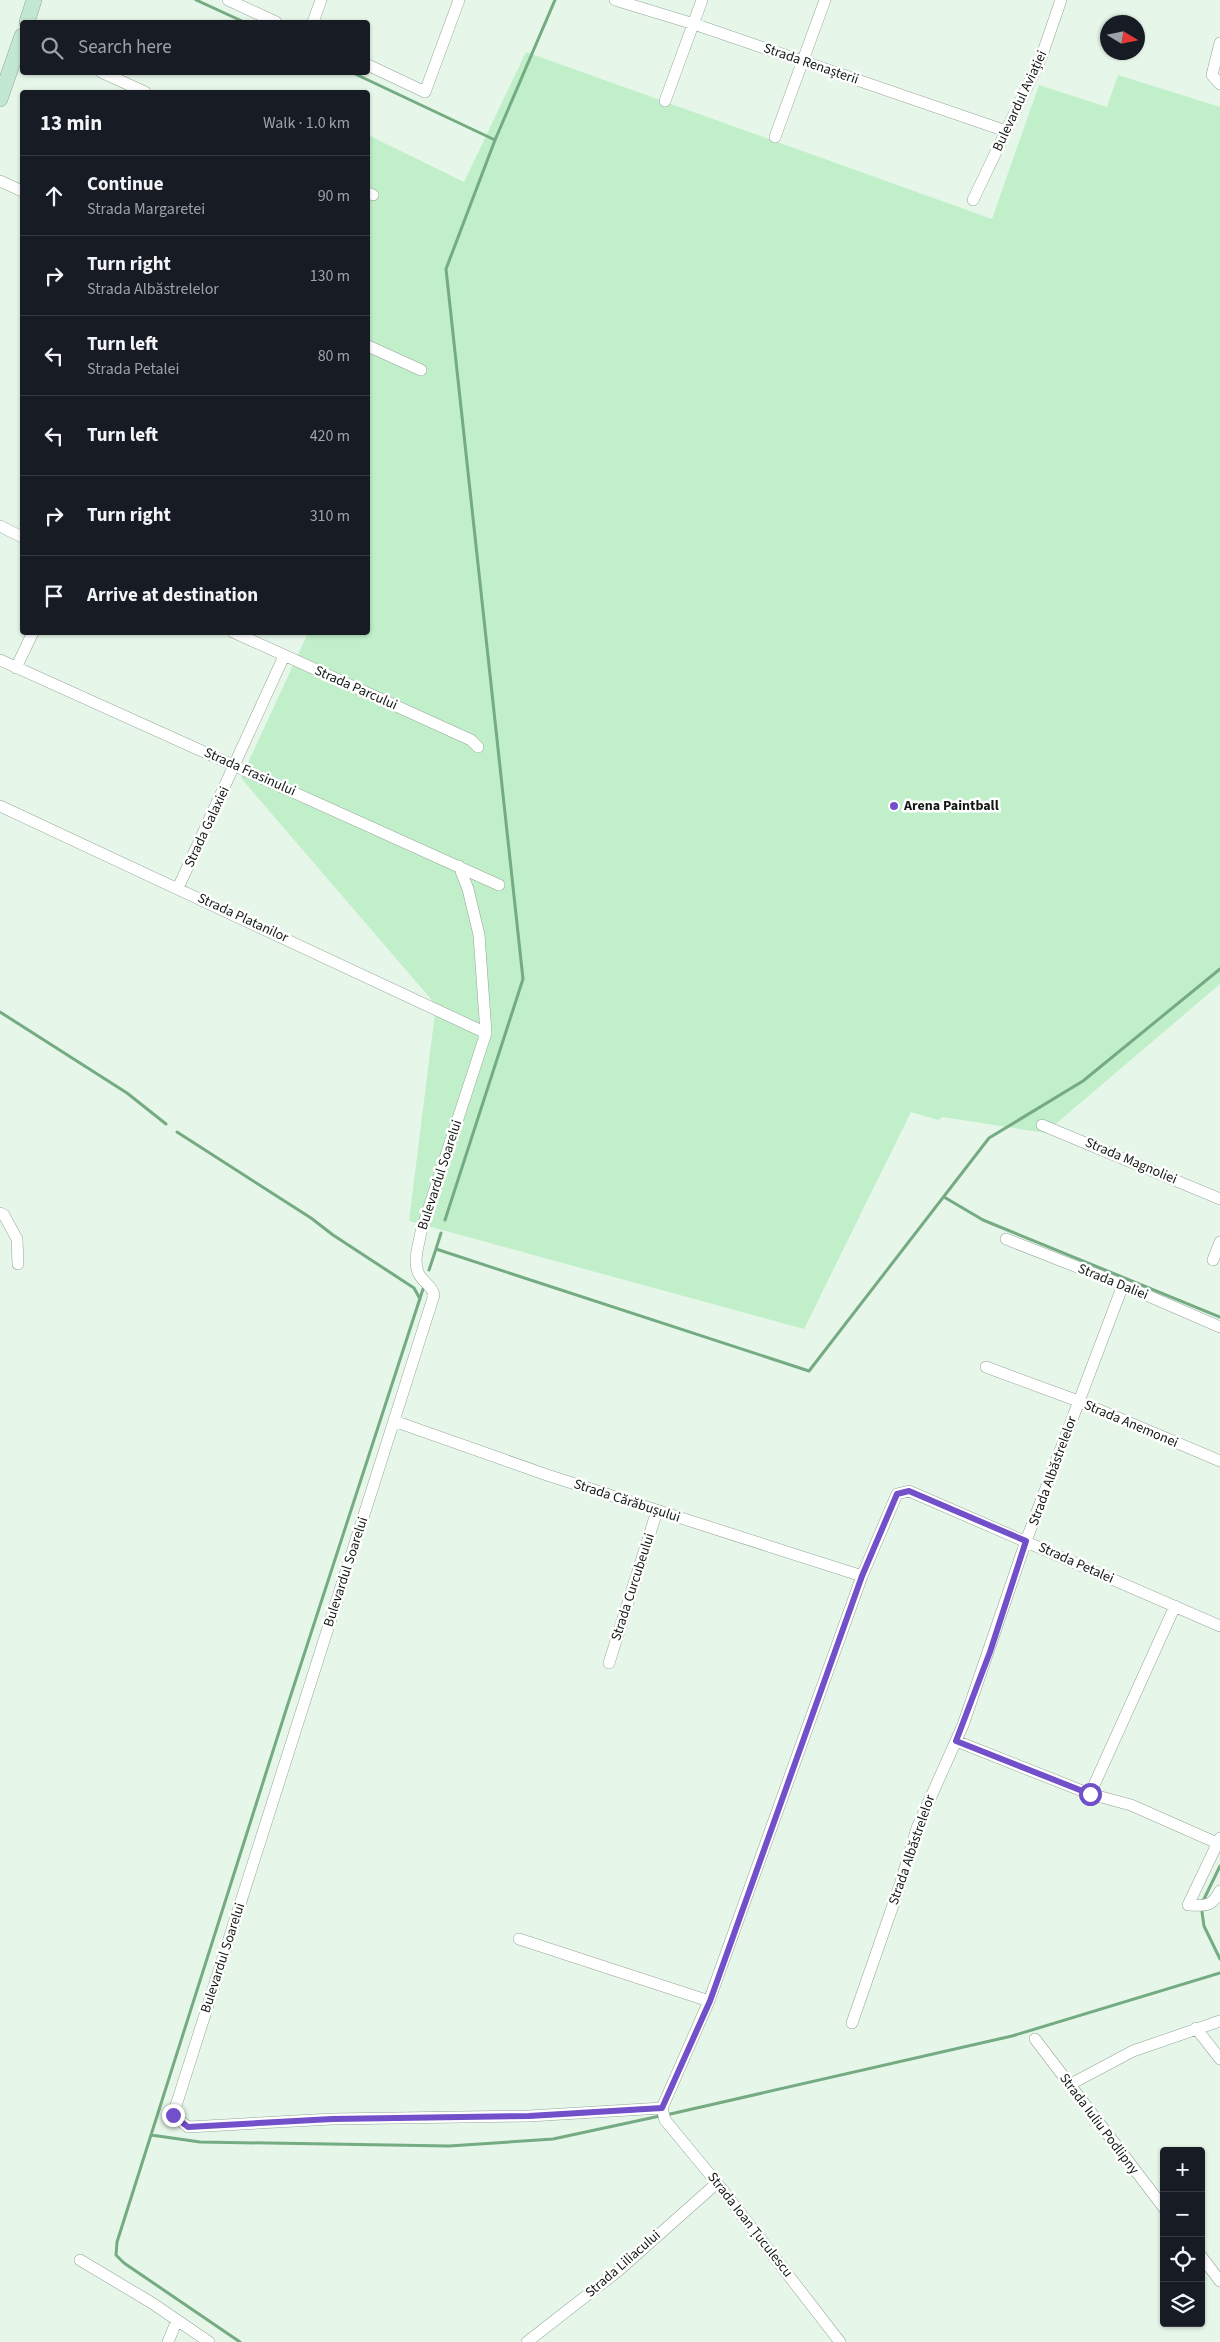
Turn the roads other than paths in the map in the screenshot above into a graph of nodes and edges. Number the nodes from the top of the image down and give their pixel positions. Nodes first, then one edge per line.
1 (34, 0) edge
2 (228, 0) edge
3 (321, 0) edge
4 (459, 0) edge
5 (615, 0) edge
6 (702, 0) edge
7 (826, 0) edge
8 (1061, 0) edge
9 (28, 20) edge
10 (272, 20) edge
11 (314, 20) edge
12 (694, 24) junction
13 (20, 43) edge
14 (1220, 43) edge
15 (802, 62) junction
16 (370, 67) edge
17 (108, 75) edge
18 (1220, 84) edge
19 (141, 90) edge
20 (0, 98) edge
21 (665, 101) dead end
22 (1006, 131) junction
23 (775, 137) dead end
24 (0, 181) edge
25 (20, 190) edge
26 (973, 200) dead end
27 (370, 347) edge
28 (421, 370) dead end
29 (0, 526) edge
30 (20, 536) edge
31 (32, 635) edge
32 (239, 635) edge
33 (284, 656) junction
34 (0, 660) edge
35 (16, 668) junction
36 (478, 747) dead end
37 (235, 765) junction
38 (0, 806) edge
39 (459, 866) junction
40 (499, 885) dead end
41 (178, 888) junction
42 (486, 1032) junction
43 (1042, 1125) dead end
44 (1220, 1200) edge
45 (0, 1213) edge
46 (1006, 1239) dead end
47 (1220, 1242) edge
48 (1213, 1260) dead end
49 (18, 1264) dead end
50 (1123, 1285) junction
51 (1220, 1327) edge
52 (986, 1367) dead end
53 (1078, 1402) junction
54 (394, 1422) junction
55 (1220, 1461) edge
56 (657, 1510) junction
57 (1026, 1541) junction
58 (862, 1576) junction
59 (1176, 1606) junction
60 (1220, 1626) edge
61 (609, 1663) dead end
62 (956, 1741) junction
63 (1090, 1794) junction
64 (1218, 1840) edge
65 (1220, 1891) edge
66 (518, 1939) dead end
67 (710, 2001) junction
68 (1220, 2021) edge
69 (852, 2023) dead end
70 (1196, 2028) junction
71 (1035, 2039) dead end
72 (1220, 2059) edge
73 (1069, 2086) junction
74 (662, 2108) junction
75 (717, 2183) junction
76 (1160, 2203) edge
77 (80, 2260) dead end
78 (1205, 2261) edge
79 (1220, 2281) edge
80 (178, 2320) junction
81 (168, 2342) edge
82 (209, 2342) edge
83 (527, 2342) edge
84 (840, 2342) edge

1 - 9 street
2 - 10 street
3 - 11 street
4 - 16 street
5 - 12 street, Strada Renașterii
6 - 12 street
7 - 15 street
8 - 22 street, Bulevardul Aviației
12 - 15 street, Strada Renașterii
12 - 21 street
13 - 20 street
14 - 18 street
15 - 22 street, Strada Renașterii
15 - 23 street
17 - 19 street
22 - 26 street, Bulevardul Aviației
24 - 25 street
27 - 28 street
29 - 30 street
31 - 35 street
32 - 33 street, Strada Parcului
33 - 36 street, Strada Parcului
33 - 37 street, Strada Galaxiei
34 - 35 street, Strada Frasinului
35 - 37 street, Strada Frasinului
37 - 39 street, Strada Frasinului
37 - 41 street, Strada Galaxiei
38 - 41 street, Strada Platanilor
39 - 40 street, Strada Frasinului
39 - 42 street
41 - 42 street, Strada Platanilor
42 - 54 street, Bulevardul Soarelui
43 - 44 street, Strada Magnoliei
45 - 49 street
46 - 50 street, Strada Daliei
47 - 48 street
50 - 51 street, Strada Daliei
50 - 53 street, Strada Albăstrelelor
52 - 53 street, Strada Anemonei
53 - 55 street, Strada Anemonei
53 - 57 street, Strada Albăstrelelor
54 - 56 street, Strada Cărăbușului
54 - 74 street, Bulevardul Soarelui
56 - 58 street, Strada Cărăbușului
56 - 61 street, Strada Curcubeului
57 - 58 street, Strada Petalei
57 - 59 street, Strada Petalei
57 - 62 street, Strada Albăstrelelor
58 - 67 street
59 - 60 street, Strada Petalei
59 - 63 street
62 - 63 street
62 - 69 street, Strada Albăstrelelor
63 - 64 street
64 - 65 street
66 - 67 street
67 - 74 street
68 - 70 street
70 - 72 street
70 - 73 street
71 - 73 street, Strada Iuliu Podlipny
73 - 76 street, Strada Iuliu Podlipny
74 - 75 street, Strada Ioan Țuculescu
75 - 83 street, Strada Liliacului
75 - 84 street, Strada Ioan Țuculescu
77 - 80 street
78 - 79 street
80 - 81 street
80 - 82 street

